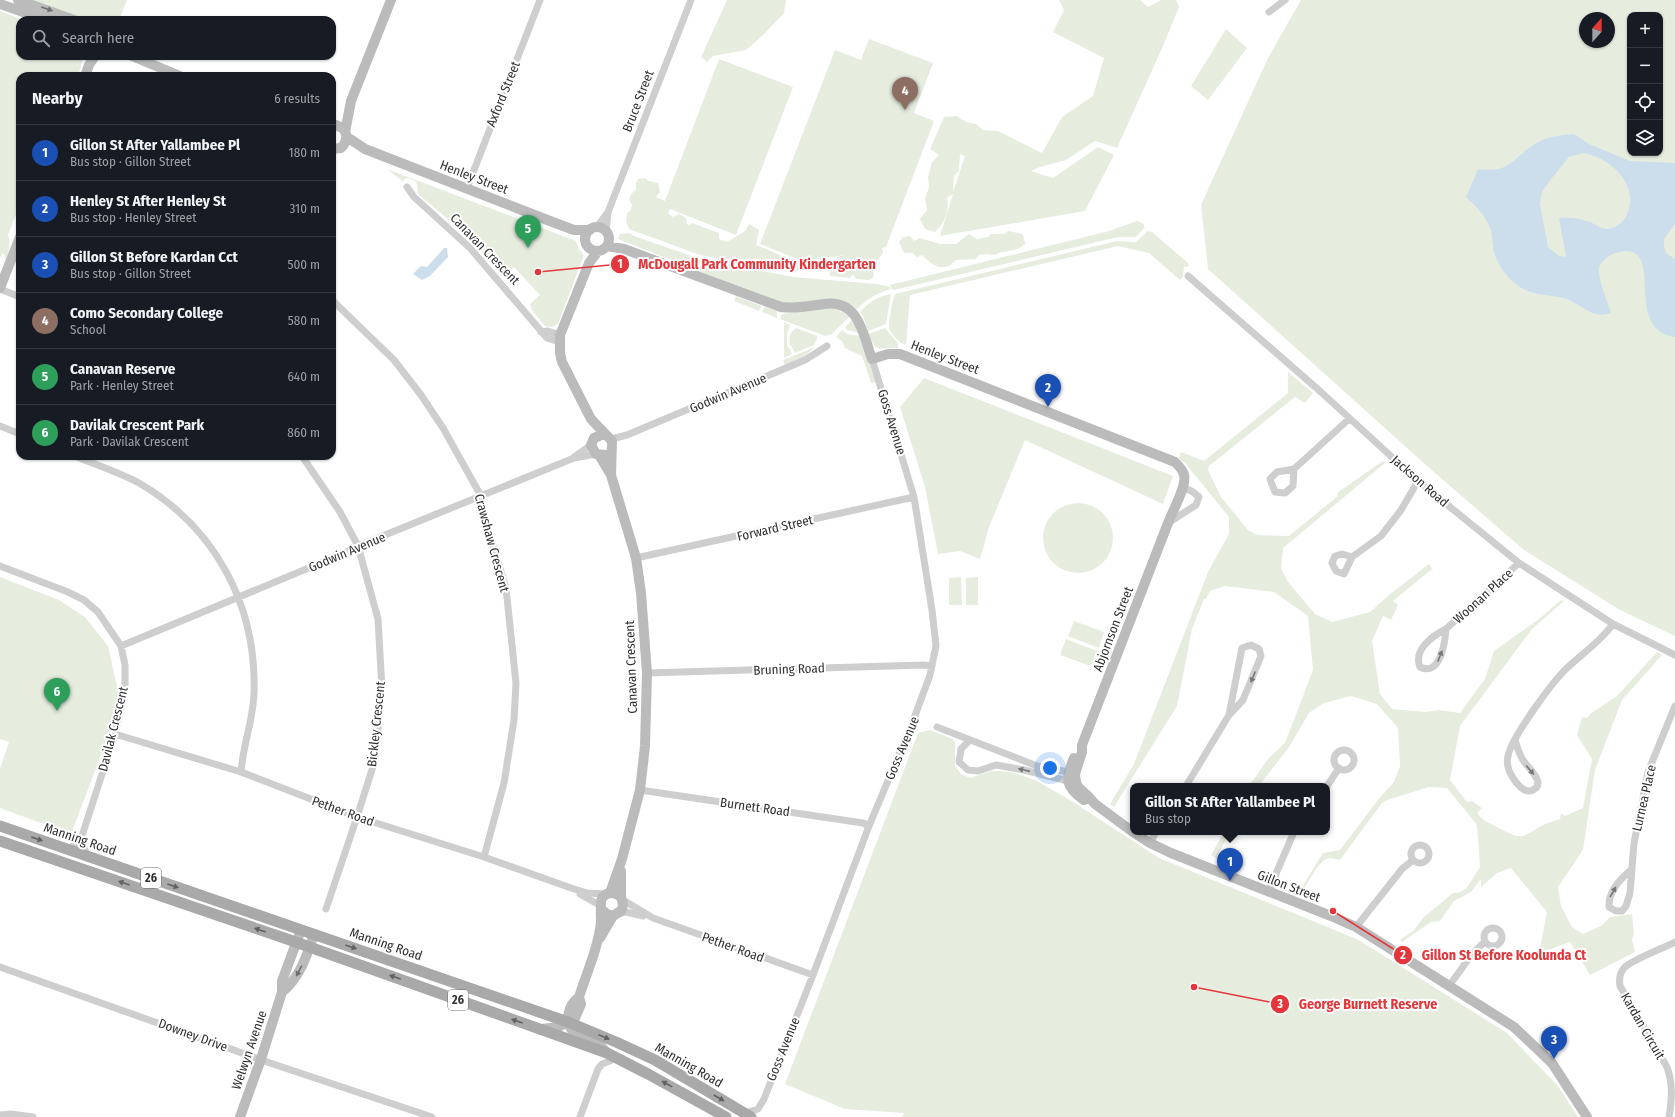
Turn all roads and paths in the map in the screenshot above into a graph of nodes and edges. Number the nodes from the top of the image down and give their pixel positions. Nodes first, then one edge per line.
1 (18, 0) edge
2 (391, 0) edge
3 (540, 0) edge
4 (691, 0) edge
5 (1285, 0) edge
6 (0, 4) edge
7 (1269, 12) dead end
8 (34, 16) edge
9 (63, 16) edge
10 (86, 60) edge
11 (92, 60) edge
12 (142, 60) edge
13 (81, 72) edge
14 (86, 72) edge
15 (170, 72) edge
16 (350, 105) junction
17 (336, 121) edge
18 (336, 125) edge
19 (345, 138) junction
20 (336, 149) edge
21 (407, 187) dead end
22 (467, 188) junction
23 (608, 212) junction
24 (593, 229) junction
25 (574, 230) junction
26 (599, 243) junction
27 (16, 247) edge
28 (1188, 276) dead end
29 (0, 289) edge
30 (16, 295) edge
31 (336, 304) edge
32 (560, 338) junction
33 (826, 346) dead end
34 (872, 359) junction
35 (1350, 418) junction
36 (0, 426) edge
37 (16, 432) edge
38 (603, 445) junction
39 (85, 460) edge
40 (305, 460) edge
41 (1294, 469) dead end
42 (1184, 474) joint
43 (1418, 481) junction
44 (1183, 487) junction
45 (481, 496) junction
46 (914, 497) junction
47 (1168, 523) junction
48 (358, 546) junction
49 (1352, 557) dead end
50 (636, 558) junction
51 (1520, 563) junction
52 (0, 566) edge
53 (238, 597) junction
54 (1613, 624) junction
55 (1446, 629) junction
56 (121, 646) junction
57 (1675, 655) edge
58 (932, 666) junction
59 (647, 673) junction
60 (1675, 706) edge
61 (1229, 715) junction
62 (937, 727) dead end
63 (115, 734) junction
64 (970, 740) junction
65 (1515, 740) junction
66 (1339, 768) dead end
67 (241, 772) junction
68 (1072, 777) junction
69 (1188, 783) edge
70 (1328, 783) edge
71 (640, 790) junction
72 (357, 817) junction
73 (0, 826) edge
74 (869, 826) junction
75 (1130, 830) edge
76 (1138, 835) edge
77 (1154, 835) edge
78 (1293, 835) edge
79 (81, 839) junction
80 (0, 841) edge
81 (1150, 843) junction
82 (68, 850) junction
83 (87, 856) junction
84 (484, 857) junction
85 (622, 859) junction
86 (1413, 860) dead end
87 (1631, 870) junction
88 (571, 888) junction
89 (1268, 892) junction
90 (608, 894) junction
91 (622, 899) junction
92 (601, 908) junction
93 (326, 909) dead end
94 (615, 915) junction
95 (653, 918) junction
96 (1356, 927) junction
97 (301, 930) junction
98 (314, 934) junction
99 (1485, 942) dead end
100 (1675, 942) edge
101 (297, 943) junction
102 (597, 944) junction
103 (310, 947) junction
104 (0, 967) edge
105 (813, 975) junction
106 (1450, 986) junction
107 (282, 992) junction
108 (568, 1022) junction
109 (542, 1029) junction
110 (612, 1056) junction
111 (261, 1059) junction
112 (0, 1115) edge
113 (748, 1115) edge
114 (33, 1117) edge
115 (240, 1117) edge
116 (432, 1117) edge
117 (580, 1117) edge
118 (726, 1117) edge
119 (1587, 1117) edge
120 (1669, 1117) edge

1 -> 9 street
2 - 16 street
3 - 22 street, Axford Street
4 - 23 street, Bruce Street
5 - 7 street
6 - 8 street
10 - 13 street
11 - 14 street
12 - 15 street
16 - 17 street
16 - 19 street
18 - 19 street, Henley Street
19 - 20 street, Henley Street
19 - 22 street, Henley Street
21 - 32 street, Canavan Crescent
22 - 25 street, Henley Street
23 - 24 street, Bruce Street
23 - 26 street, Bruce Street
24 - 25 street, Henley Street
24 - 26 street
24 - 26 street
25 - 26 street, Henley Street
26 - 32 street
26 - 34 street
27 - 29 street
28 - 35 street, Jackson Road
29 - 30 street
31 - 45 street, Crawshaw Crescent
32 - 38 street
33 - 38 street, Godwin Avenue
34 - 42 street, Henley Street
34 - 46 street, Goss Avenue
35 - 41 street
35 - 43 street, Jackson Road
36 - 37 street
38 - 45 street, Godwin Avenue
38 - 50 street, Canavan Crescent
39 - 53 street
40 - 48 street, Bickley Crescent
42 - 44 street, Abjornson Street
43 - 49 street
43 - 51 street, Jackson Road
44 - 47 street, Abjornson Street
44 - 47 street
45 - 48 street, Godwin Avenue
45 - 84 street, Crawshaw Crescent
46 - 50 street, Forward Street
46 - 58 street, Goss Avenue
47 - 68 street, Abjornson Street
48 - 53 street, Godwin Avenue
48 - 72 street, Bickley Crescent
50 - 59 street, Canavan Crescent
51 - 54 street, Jackson Road
51 - 55 street, Woonan Place
52 - 56 street, Davilak Crescent
53 - 56 street, Godwin Avenue
53 - 67 street
54 - 57 street, Jackson Road
54 - 65 street
55 -> 55 street, Woonan Place
56 - 63 street, Davilak Crescent
58 - 59 street, Bruning Road
58 - 74 street, Goss Avenue
59 - 71 street, Canavan Crescent
60 - 87 street, Lurnea Place
61 -> 61 street
61 - 69 street
62 - 64 street
63 - 67 street, Pether Road
63 - 79 street, Davilak Crescent
64 - 68 street
68 -> 64 street
65 -> 65 street
66 - 70 street
67 - 72 street, Pether Road
68 - 75 street, Gillon Street
71 - 74 street, Burnett Road
71 - 85 street, Canavan Crescent
72 - 84 street, Pether Road
72 - 93 street, Bickley Crescent
73 -> 82 main road, Manning Road / 26
74 - 105 street, Goss Avenue
76 - 81 street, Gillon Street
77 - 81 street
78 - 89 street
79 - 82 street
79 - 83 street
101 -> 80 main road, Manning Road / 26
81 - 89 street, Gillon Street
82 - 83 main road, Manning Road / 26
83 -> 97 main road, Manning Road / 26
84 - 88 street, Pether Road
85 - 90 street, Canavan Crescent
85 - 91 street, Canavan Crescent
86 - 96 street
87 -> 87 street, Lurnea Place
88 - 90 street, Pether Road
88 - 92 street, Pether Road
89 - 96 street, Gillon Street
90 - 91 street
90 - 92 street, Canavan Crescent
91 - 94 street, Canavan Crescent
91 - 95 street, Pether Road
92 - 94 street
92 - 102 street, Canavan Crescent
94 - 95 street, Pether Road
94 - 102 street, Canavan Crescent
95 - 105 street, Pether Road
96 - 106 street, Gillon Street
97 - 98 main road, Manning Road / 26
97 - 101 street, Welwyn Avenue
98 - 103 street, Welwyn Avenue
98 -> 108 main road, Manning Road / 26
99 - 106 street
100 - 120 street, Kardan Circuit
101 - 103 main road, Manning Road / 26
101 - 107 street, Welwyn Avenue
102 - 108 street, Canavan Crescent
103 -> 107 street, Welwyn Avenue
109 -> 103 main road, Manning Road / 26
104 - 111 street, Downey Drive
105 - 113 street, Goss Avenue
106 - 119 street, Gillon Street
107 - 111 street, Welwyn Avenue
108 - 109 street
108 - 110 street
108 -> 113 main road, Manning Road / 26
109 - 110 main road, Manning Road / 26
110 - 117 street
118 -> 110 main road, Manning Road / 26
111 - 115 street, Welwyn Avenue
111 - 116 street, Downey Drive
112 - 114 street

